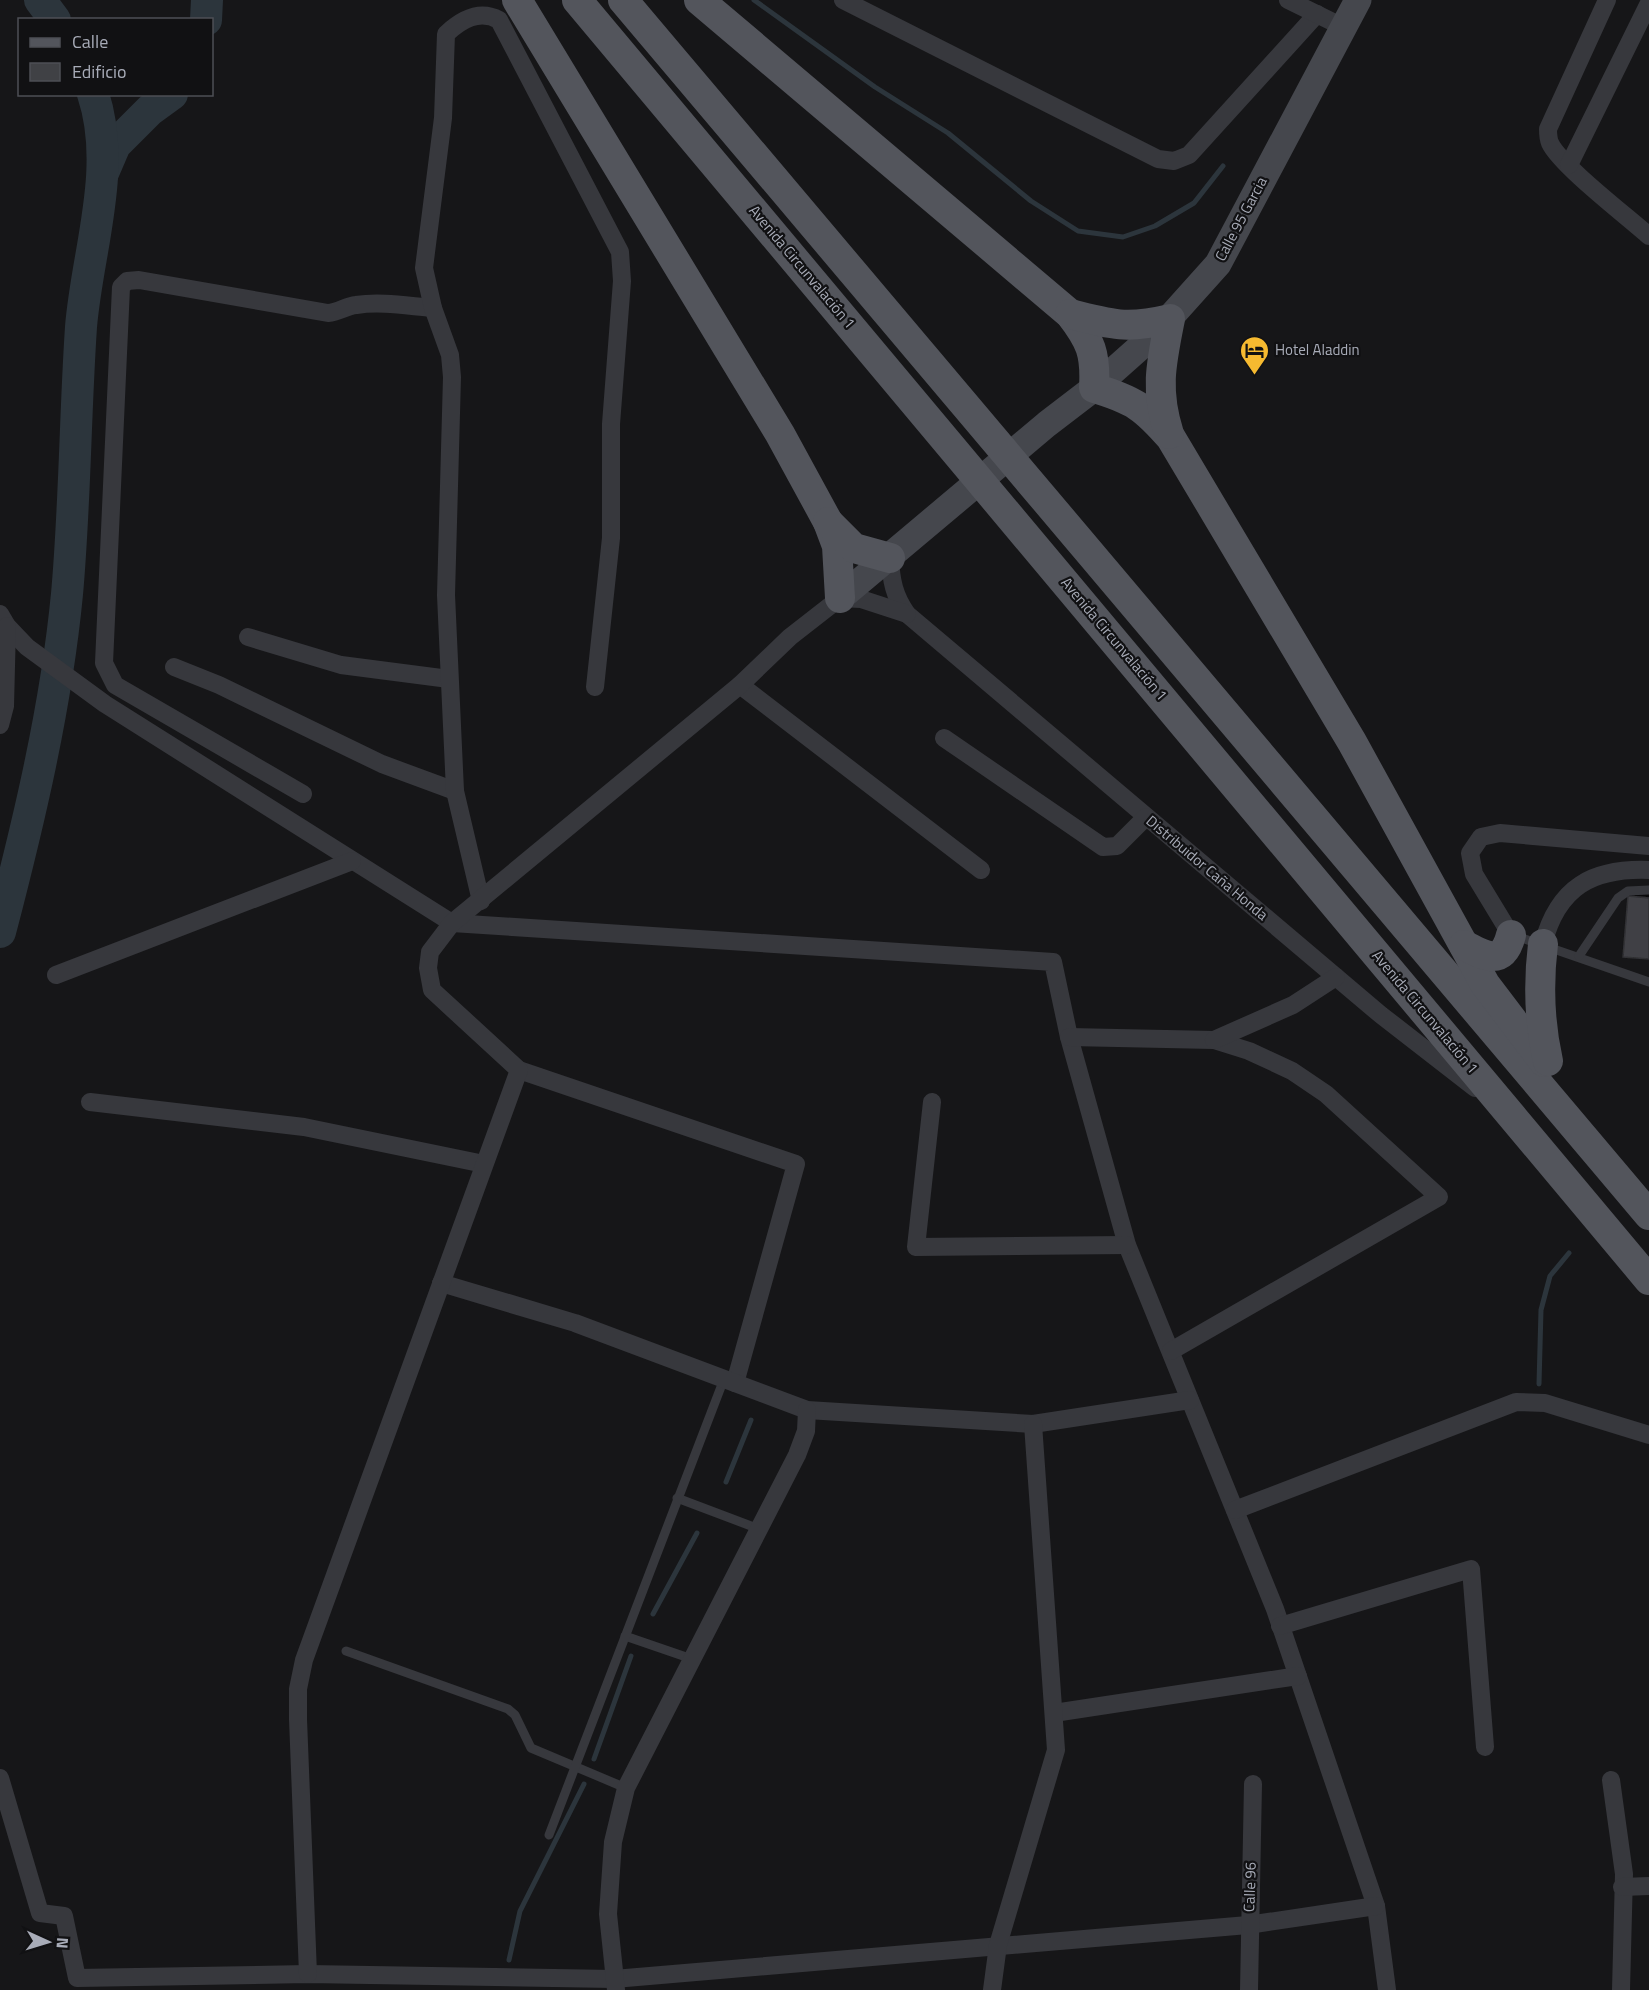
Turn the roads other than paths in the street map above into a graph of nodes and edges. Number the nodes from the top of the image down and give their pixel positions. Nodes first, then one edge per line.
1 (517, 0) edge
2 (577, 0) edge
3 (623, 0) edge
4 (699, 0) edge
5 (843, 0) edge
6 (1288, 0) edge
7 (1358, 0) edge
8 (1607, 0) edge
9 (1649, 3) edge
10 (1317, 14) junction
11 (1343, 27) junction
12 (1569, 165) junction
13 (1649, 236) edge
14 (433, 308) junction
15 (1070, 314) junction
16 (1170, 319) junction
17 (1094, 388) junction
18 (1171, 438) junction
19 (828, 522) junction
20 (890, 558) junction
21 (840, 598) junction
22 (907, 614) junction
23 (3, 620) edge
24 (248, 637) dead end
25 (174, 667) dead end
26 (449, 679) junction
27 (740, 685) junction
28 (595, 687) dead end
29 (0, 726) edge
30 (944, 738) dead end
31 (455, 791) junction
32 (303, 794) dead end
33 (1146, 817) junction
34 (1649, 846) edge
35 (352, 861) junction
36 (981, 870) dead end
37 (1649, 870) edge
38 (1649, 890) edge
39 (481, 901) junction
40 (452, 923) junction
41 (1510, 934) junction
42 (1542, 944) junction
43 (1464, 945) junction
44 (1579, 956) junction
45 (56, 975) dead end
46 (1336, 977) junction
47 (1649, 982) edge
48 (1069, 1037) junction
49 (1214, 1040) junction
50 (519, 1070) junction
51 (1550, 1070) junction
52 (90, 1102) dead end
53 (932, 1102) dead end
54 (1512, 1116) junction
55 (484, 1164) junction
56 (1643, 1208) edge
57 (1127, 1245) junction
58 (1649, 1280) edge
59 (441, 1283) junction
60 (1172, 1352) junction
61 (730, 1381) junction
62 (1190, 1400) junction
63 (807, 1410) junction
64 (1034, 1424) junction
65 (1649, 1435) edge
66 (677, 1498) junction
67 (1235, 1510) junction
68 (759, 1529) junction
69 (1280, 1626) junction
70 (625, 1636) junction
71 (346, 1651) dead end
72 (692, 1659) junction
73 (1298, 1676) junction
74 (1053, 1713) junction
75 (1485, 1747) dead end
76 (577, 1768) junction
77 (0, 1778) edge
78 (1611, 1780) dead end
79 (1253, 1784) dead end
80 (626, 1788) junction
81 (549, 1835) dead end
82 (1649, 1886) edge
83 (1622, 1887) junction
84 (1376, 1906) junction
85 (1248, 1925) junction
86 (998, 1945) junction
87 (308, 1974) junction
88 (185, 1983) edge
89 (394, 1983) edge
90 (615, 1984) edge
91 (992, 1990) edge
92 (1248, 1990) edge
93 (1387, 1990) edge
94 (1621, 1990) edge

1 - 19 main road
2 - 54 main road, Avenida Circunvalación 1
3 - 56 main road
4 - 15 main road
5 - 10 street
6 - 10 street
7 - 11 street, Calle 95 Garcia
8 - 12 street
9 - 12 street
10 - 11 street
11 - 16 street, Calle 95 Garcia
12 - 13 street
14 - 26 street
14 - 28 street
14 - 32 street
15 - 16 main road
15 - 17 main road
16 - 17 street, Calle 95 Garcia
16 - 18 main road
17 - 18 main road
17 - 20 street, Calle 95 Garcia
18 - 43 main road
19 - 20 main road
19 - 21 main road
20 - 21 street, Calle 95 Garcia
20 - 22 street, Distribuidor Caña Honda
21 - 22 street, Distribuidor Caña Honda
21 - 27 street
22 - 33 street, Distribuidor Caña Honda
23 - 29 street
23 - 35 street
24 - 26 street
25 - 31 street
26 - 31 street
27 - 36 street
27 - 39 street
30 - 33 street
31 - 39 street
33 - 46 street, Distribuidor Caña Honda
34 - 41 street
35 - 40 street
35 - 45 street
37 - 42 street
38 - 44 lane
39 - 40 street
40 - 48 street
40 - 50 street
41 - 42 lane
41 - 43 main road
42 - 44 lane
42 - 51 main road
43 - 51 main road
44 - 47 lane
46 - 49 street
46 - 54 street, Distribuidor Caña Honda
48 - 49 street
48 - 57 street
49 - 60 street
50 - 55 street
50 - 61 street
51 - 56 main road
52 - 55 street
53 - 57 street
54 - 58 main road, Avenida Circunvalación 1
55 - 59 street
57 - 60 street
59 - 61 street
59 - 87 street
60 - 62 street
61 - 63 street
61 - 66 lane
62 - 64 street
62 - 67 street
63 - 64 street
63 - 68 street
64 - 74 street
65 - 67 street
66 - 68 lane
66 - 70 lane
67 - 69 street
68 - 72 street
69 - 73 street
69 - 75 street
70 - 72 lane
70 - 76 lane
71 - 76 lane
72 - 80 street
73 - 74 street
73 - 84 street
74 - 86 street
76 - 80 lane
76 - 81 lane
77 - 88 street
78 - 83 street
79 - 85 street, Calle 96
80 - 90 street
82 - 83 street
83 - 94 street
84 - 85 street
84 - 93 street
85 - 86 street
85 - 92 street, Calle 96
86 - 90 street
86 - 91 street
87 - 88 street
87 - 89 street
89 - 90 street

